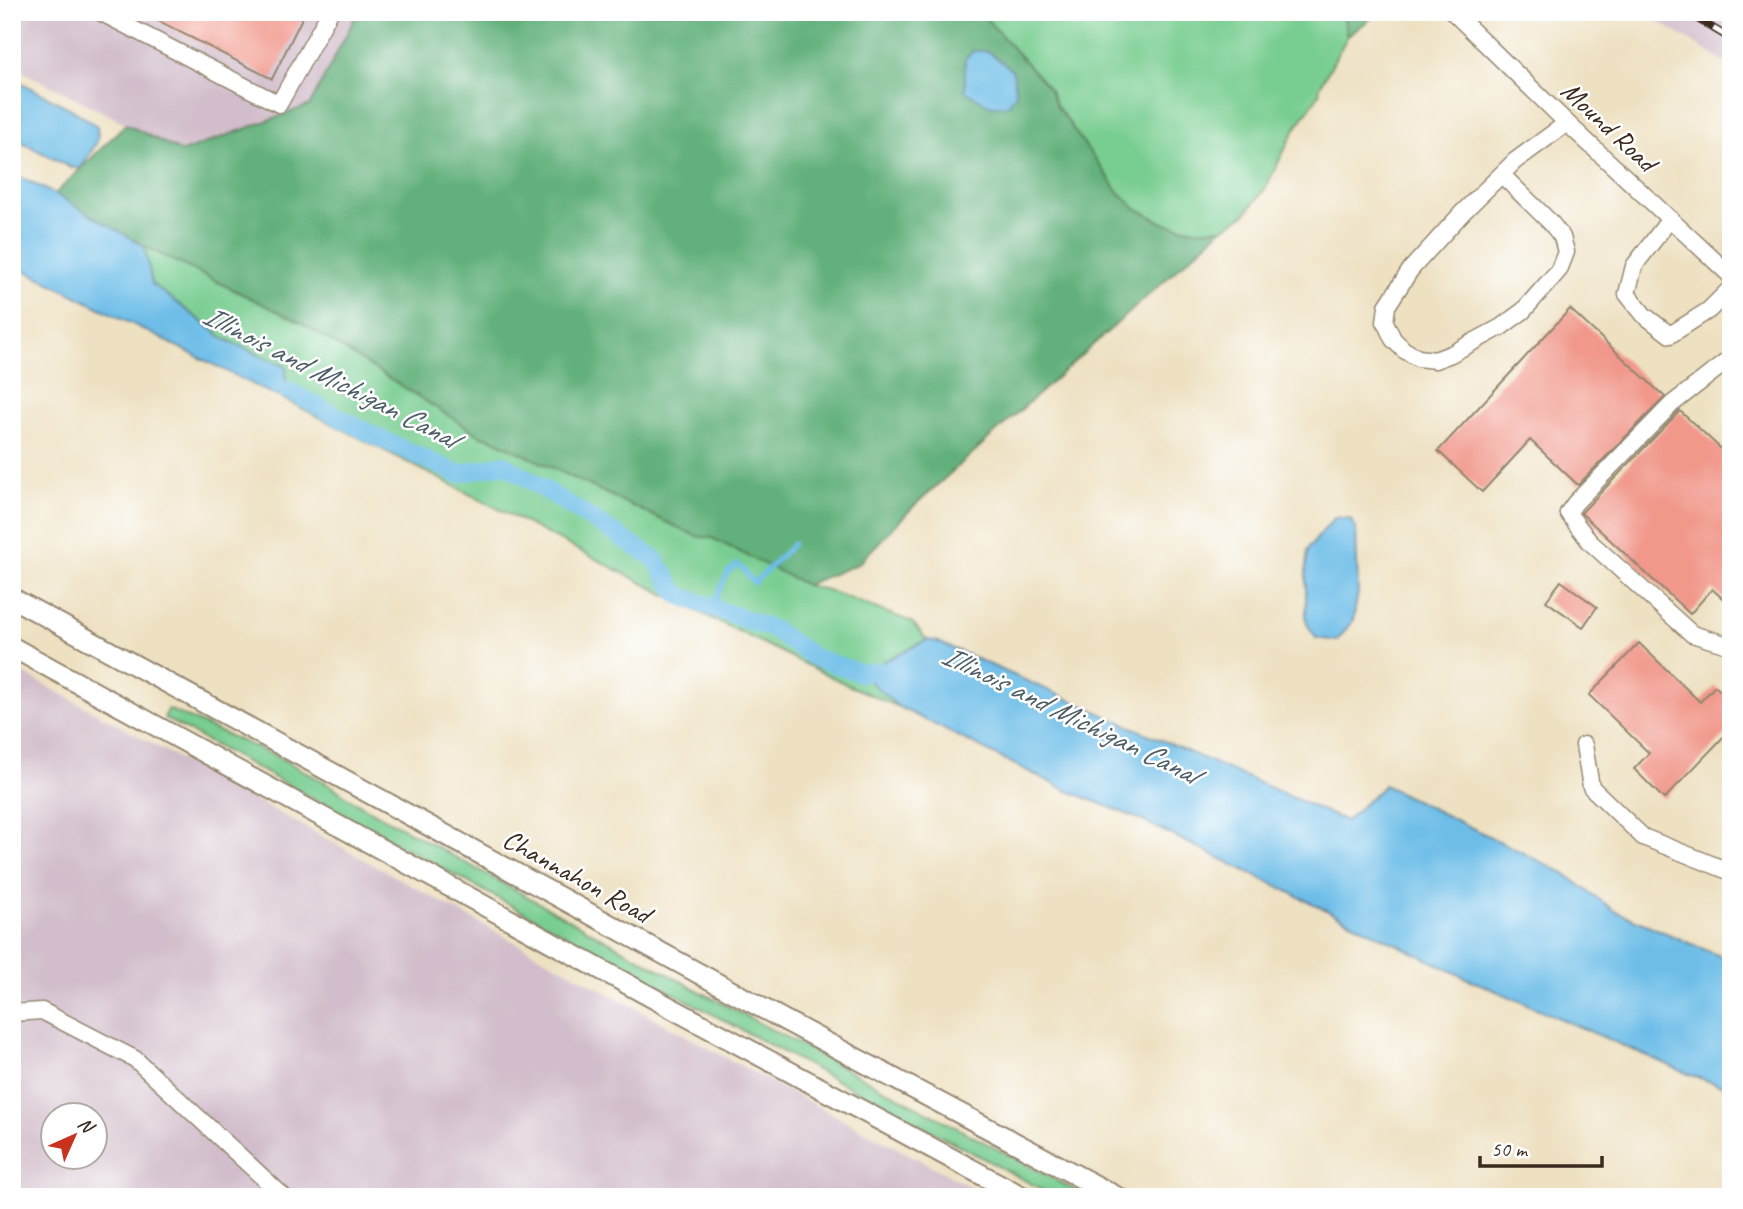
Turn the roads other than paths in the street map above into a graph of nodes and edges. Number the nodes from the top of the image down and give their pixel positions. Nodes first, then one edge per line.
1 (100, 12) edge
2 (330, 12) edge
3 (1453, 12) edge
4 (1567, 123) junction
5 (1502, 175) junction
6 (1670, 219) junction
7 (1731, 276) edge
8 (1731, 288) edge
9 (1731, 358) edge
10 (12, 598) edge
11 (1731, 646) edge
12 (12, 647) edge
13 (1584, 745) dead end
14 (1731, 872) edge
15 (12, 1013) edge
16 (284, 1197) edge
17 (1023, 1197) edge
18 (1117, 1197) edge

1 - 2 street
3 - 4 street, Mound Road
4 - 5 street
4 - 6 street, Mound Road
5 - 5 street
6 - 7 street, Mound Road
6 - 8 street
9 - 11 street
10 - 18 main road, Channahon Road
12 - 17 main road
13 - 14 street
15 - 16 street

